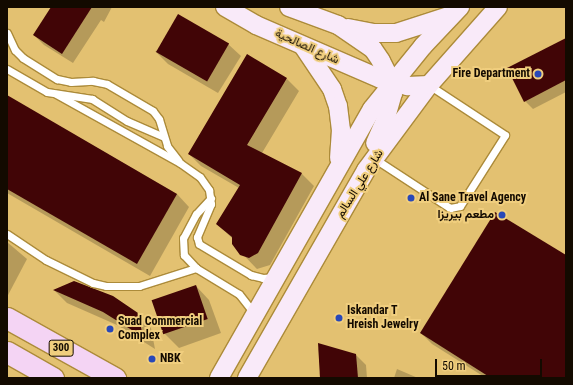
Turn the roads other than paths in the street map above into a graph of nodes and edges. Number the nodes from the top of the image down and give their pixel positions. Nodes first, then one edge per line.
1 (225, 7) edge
2 (289, 7) edge
3 (498, 7) edge
4 (457, 10) edge
5 (338, 25) junction
6 (7, 33) edge
7 (302, 44) junction
8 (7, 69) edge
9 (392, 83) junction
10 (429, 85) junction
11 (56, 94) junction
12 (164, 137) junction
13 (180, 163) junction
14 (339, 164) junction
15 (370, 164) junction
16 (211, 198) junction
17 (7, 234) edge
18 (196, 268) junction
19 (278, 276) junction
20 (255, 317) junction
21 (7, 318) edge
22 (7, 352) edge
23 (53, 378) edge
24 (115, 378) edge
25 (219, 378) edge
26 (247, 378) edge

1 - 7 main road, شارع الصالحية
2 - 5 main road
3 - 10 main road, شارع علي السالم
4 - 5 main road
4 - 9 main road
5 - 9 main road
6 - 12 lane
7 - 9 main road, شارع الصالحية
7 - 14 main road
8 - 11 lane
9 - 10 main road, شارع الصالحية
9 - 14 main road
9 - 15 main road
10 - 15 main road, شارع علي السالم
10 - 15 lane
11 - 12 lane
11 - 13 lane
12 - 13 lane
13 - 16 lane
14 - 19 main road
15 - 26 main road, شارع علي السالم
16 - 18 lane
16 - 19 lane
17 - 18 lane
18 - 20 lane
19 - 20 main road
20 - 25 main road
21 - 24 main road, 300
22 - 23 main road, 300

